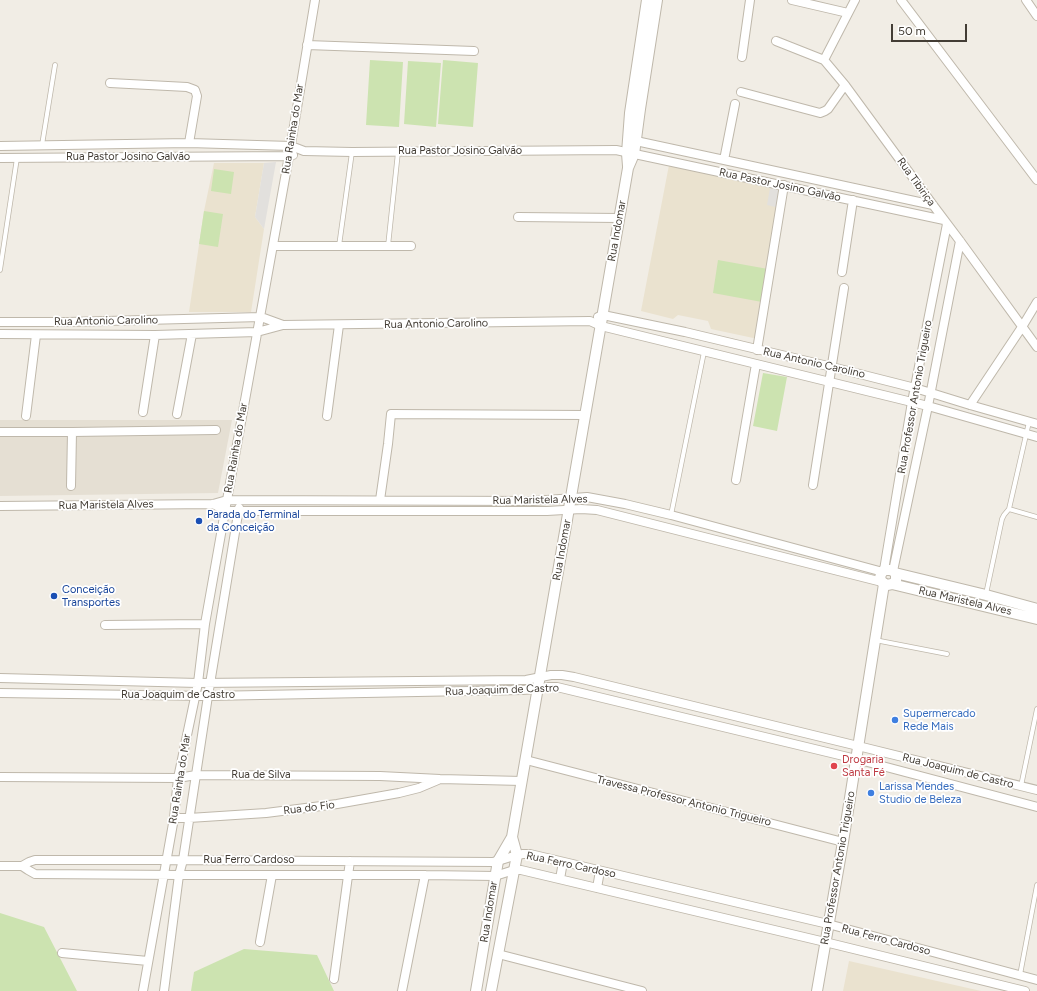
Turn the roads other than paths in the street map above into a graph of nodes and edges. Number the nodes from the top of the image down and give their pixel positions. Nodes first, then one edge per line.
1 (315, 0) edge
2 (647, 0) edge
3 (657, 0) edge
4 (750, 0) edge
5 (792, 0) edge
6 (855, 0) edge
7 (901, 0) edge
8 (1026, 0) edge
9 (848, 13) junction
10 (1037, 16) edge
11 (776, 42) dead end
12 (307, 45) junction
13 (474, 52) dead end
14 (742, 57) dead end
15 (824, 60) junction
16 (55, 65) dead end
17 (110, 83) dead end
18 (845, 85) junction
19 (741, 92) dead end
20 (735, 104) dead end
21 (190, 143) junction
22 (42, 145) junction
23 (0, 146) edge
24 (291, 146) junction
25 (631, 148) junction
26 (304, 152) junction
27 (352, 152) junction
28 (398, 152) junction
29 (290, 156) junction
30 (0, 158) edge
31 (17, 158) junction
32 (724, 160) junction
33 (1037, 180) edge
34 (784, 185) junction
35 (853, 200) junction
36 (933, 205) junction
37 (518, 217) dead end
38 (620, 218) junction
39 (946, 222) junction
40 (960, 241) junction
41 (273, 246) junction
42 (339, 246) junction
43 (388, 246) junction
44 (411, 246) dead end
45 (0, 270) edge
46 (842, 272) dead end
47 (844, 288) dead end
48 (1037, 302) edge
49 (603, 315) junction
50 (261, 317) junction
51 (590, 321) junction
52 (0, 322) edge
53 (68, 322) junction
54 (283, 325) junction
55 (339, 325) junction
56 (601, 326) junction
57 (1022, 327) junction
58 (258, 332) junction
59 (686, 332) junction
60 (0, 334) edge
61 (192, 334) junction
62 (36, 335) junction
63 (68, 335) junction
64 (155, 335) junction
65 (683, 346) junction
66 (1037, 347) edge
67 (757, 350) junction
68 (704, 351) junction
69 (756, 364) junction
70 (832, 367) junction
71 (830, 382) junction
72 (915, 388) junction
73 (930, 392) junction
74 (912, 402) junction
75 (970, 405) junction
76 (928, 406) junction
77 (143, 412) dead end
78 (177, 414) dead end
79 (585, 415) junction
80 (26, 416) dead end
81 (327, 416) dead end
82 (1033, 423) edge
83 (216, 430) dead end
84 (0, 432) edge
85 (72, 432) junction
86 (1026, 434) junction
87 (1037, 437) edge
88 (736, 480) dead end
89 (814, 485) dead end
90 (71, 486) dead end
91 (571, 498) junction
92 (227, 500) junction
93 (239, 500) junction
94 (380, 500) junction
95 (213, 504) junction
96 (0, 506) edge
97 (1009, 509) junction
98 (569, 510) junction
99 (226, 511) junction
100 (238, 512) junction
101 (671, 515) junction
102 (1037, 517) edge
103 (888, 578) junction
104 (986, 595) junction
105 (1037, 609) edge
106 (1037, 619) edge
107 (105, 624) dead end
108 (206, 624) junction
109 (875, 640) junction
110 (947, 654) dead end
111 (540, 677) junction
112 (0, 678) edge
113 (210, 682) junction
114 (198, 683) junction
115 (538, 689) junction
116 (0, 692) edge
117 (195, 695) junction
118 (208, 696) junction
119 (1037, 710) edge
120 (858, 746) junction
121 (856, 759) junction
122 (526, 760) junction
123 (196, 774) junction
124 (0, 777) edge
125 (178, 778) junction
126 (440, 779) junction
127 (522, 781) junction
128 (999, 781) junction
129 (1021, 786) junction
130 (1037, 790) edge
131 (997, 796) junction
132 (1037, 807) edge
133 (174, 818) junction
134 (189, 818) junction
135 (512, 837) junction
136 (843, 842) junction
137 (518, 855) junction
138 (167, 860) junction
139 (183, 860) junction
140 (350, 861) junction
141 (498, 861) junction
142 (564, 862) junction
143 (0, 866) edge
144 (22, 866) junction
145 (514, 870) junction
146 (600, 871) junction
147 (165, 875) junction
148 (179, 875) junction
149 (272, 875) junction
150 (424, 875) junction
151 (348, 876) junction
152 (496, 876) junction
153 (560, 879) junction
154 (1037, 885) edge
155 (597, 888) junction
156 (828, 924) junction
157 (260, 942) dead end
158 (826, 942) junction
159 (62, 953) dead end
160 (498, 954) junction
161 (148, 961) junction
162 (1020, 975) junction
163 (334, 979) dead end
164 (1037, 980) edge
165 (143, 991) edge
166 (164, 991) edge
167 (402, 991) edge
168 (476, 991) edge
169 (491, 991) edge
170 (642, 991) edge
171 (817, 991) edge
172 (1025, 991) edge

1 - 12 street, Rua Rainha do Mar
2 - 25 street, Rua Indomar
3 - 25 street, Rua Indomar
4 - 14 street
5 - 9 street
6 - 9 street
7 - 33 street
8 - 10 street
9 - 15 street
11 - 15 street, Rua Tibiriça
12 - 13 street
12 - 24 street, Rua Rainha do Mar
15 - 18 street, Rua Tibiriça
16 - 22 lane
17 - 21 street, Rua Pastor Josino Galvão
18 - 19 street
18 - 36 street, Rua Tibiriça
20 - 32 street
21 - 22 street, Rua Pastor Josino Galvão
21 - 24 street, Rua Pastor Josino Galvão
22 - 23 street, Rua Pastor Josino Galvão
24 - 26 street, Rua Pastor Josino Galvão
24 - 29 street, Rua Rainha do Mar
25 - 28 street, Rua Pastor Josino Galvão
25 - 32 street, Rua Pastor Josino Galvão
25 - 34 street, Rua Pastor Josino Galvão
25 - 38 street, Rua Indomar
26 - 27 street, Rua Pastor Josino Galvão
26 - 29 street, Rua Pastor Josino Galvão
27 - 28 street, Rua Pastor Josino Galvão
27 - 42 lane
28 - 43 lane
29 - 31 street, Rua Pastor Josino Galvão
29 - 41 street, Rua Rainha do Mar
30 - 31 street, Rua Pastor Josino Galvão
31 - 45 lane
32 - 36 street, Rua Pastor Josino Galvão
34 - 35 street, Rua Pastor Josino Galvão
34 - 67 street
35 - 39 street, Rua Pastor Josino Galvão
35 - 46 street
36 - 39 street, Rua Tibiriça
37 - 38 street
38 - 49 street, Rua Indomar
39 - 40 street, Rua Tibiriça
39 - 72 street, Rua Professor Antonio Trigueiro
40 - 57 street, Rua Tibiriça
40 - 73 street, Rua Professor Antonio Trigueiro
41 - 42 street
41 - 50 street, Rua Rainha do Mar
42 - 43 street
43 - 44 street
47 - 70 street
48 - 57 street
49 - 51 street, Rua Antonio Carolino
49 - 56 street, Rua Indomar
49 - 59 street, Rua Antonio Carolino
50 - 53 street, Rua Antonio Carolino
50 - 54 street, Rua Antonio Carolino
50 - 58 street, Rua Rainha do Mar
51 - 55 street, Rua Antonio Carolino
51 - 56 street, Rua Antonio Carolino
52 - 53 street, Rua Antonio Carolino
53 - 63 street
54 - 55 street, Rua Antonio Carolino
54 - 58 street, Rua Antonio Carolino
55 - 81 street
56 - 65 street, Rua Antonio Carolino
56 - 79 street, Rua Indomar
57 - 66 street, Rua Tibiriça
57 - 75 street
58 - 61 street, Rua Antonio Carolino
58 - 92 street, Rua Rainha do Mar
59 - 65 street
59 - 67 street, Rua Antonio Carolino
60 - 62 street, Rua Antonio Carolino
61 - 64 street, Rua Antonio Carolino
61 - 78 street
62 - 63 street, Rua Antonio Carolino
62 - 80 street
63 - 64 street, Rua Antonio Carolino
64 - 77 street
65 - 68 street, Rua Antonio Carolino
67 - 70 street, Rua Antonio Carolino
68 - 69 street, Rua Antonio Carolino
68 - 101 lane
69 - 71 street, Rua Antonio Carolino
69 - 88 street
70 - 71 street
70 - 72 street, Rua Antonio Carolino
71 - 74 street, Rua Antonio Carolino
71 - 89 street
72 - 73 street, Rua Antonio Carolino
72 - 74 street, Rua Professor Antonio Trigueiro
73 - 75 street, Rua Antonio Carolino
73 - 76 street, Rua Professor Antonio Trigueiro
74 - 76 street, Rua Antonio Carolino
74 - 103 street, Rua Professor Antonio Trigueiro
75 - 82 street, Rua Antonio Carolino
76 - 86 street, Rua Antonio Carolino
76 - 103 street, Rua Professor Antonio Trigueiro
79 - 91 street, Rua Indomar
79 - 94 street
82 - 86 lane
83 - 85 street
84 - 85 street
85 - 90 street
86 - 87 street, Rua Antonio Carolino
86 - 97 lane
91 - 94 street, Rua Maristela Alves
91 - 98 street, Rua Indomar
91 - 101 street, Rua Maristela Alves
92 - 93 street, Rua Maristela Alves
92 - 95 street, Rua Maristela Alves
92 - 99 street, Rua Rainha do Mar
93 - 94 street, Rua Maristela Alves
93 - 100 street, Rua Rainha do Mar
95 - 96 street, Rua Maristela Alves
95 - 99 street, Rua Maristela Alves
97 - 102 lane
97 - 104 lane
98 - 100 street, Rua Maristela Alves
98 - 103 street, Rua Maristela Alves
98 - 111 street, Rua Indomar
99 - 100 street, Rua Maristela Alves
99 - 108 street, Rua Rainha do Mar
100 - 113 street, Rua Rainha do Mar
101 - 103 street, Rua Maristela Alves
103 - 104 street, Rua Maristela Alves
103 - 106 street, Rua Maristela Alves
103 - 109 street, Rua Professor Antonio Trigueiro
104 - 105 street, Rua Maristela Alves
107 - 108 street
108 - 114 street, Rua Rainha do Mar
109 - 110 lane
109 - 120 street, Rua Professor Antonio Trigueiro
111 - 113 street, Rua Joaquim de Castro
111 - 115 street, Rua Indomar
111 - 120 street, Rua Joaquim de Castro
112 - 114 street, Rua Joaquim de Castro
113 - 114 street, Rua Joaquim de Castro
113 - 118 street, Rua Rainha do Mar
114 - 117 street, Rua Rainha do Mar
115 - 118 street, Rua Joaquim de Castro
115 - 121 street, Rua Joaquim de Castro
115 - 122 street, Rua Indomar
116 - 117 street, Rua Joaquim de Castro
117 - 118 street, Rua Joaquim de Castro
117 - 125 street, Rua Rainha do Mar
118 - 123 street, Rua Rainha do Mar
119 - 129 lane
120 - 121 street, Rua Professor Antonio Trigueiro
120 - 128 street, Rua Joaquim de Castro
121 - 131 street, Rua Joaquim de Castro
121 - 136 street, Rua Professor Antonio Trigueiro
122 - 127 street, Rua Indomar
122 - 136 street, Travessa Professor Antonio Trigueiro
123 - 125 street, Rua de Silva
123 - 126 street, Rua de Silva
123 - 134 street, Rua Rainha do Mar
124 - 125 street, Rua de Silva
125 - 133 street, Rua Rainha do Mar
126 - 127 street, Rua de Silva
126 - 134 street, Rua do Fio
127 - 135 street, Rua Indomar
128 - 129 street, Rua Joaquim de Castro
128 - 131 street
129 - 130 street, Rua Joaquim de Castro
131 - 132 street, Rua Joaquim de Castro
133 - 134 street, Rua do Fio
133 - 138 street, Rua Rainha do Mar
134 - 139 street, Rua Rainha do Mar
135 - 137 street, Rua Indomar
135 - 141 street, Rua Indomar
136 - 156 street, Rua Professor Antonio Trigueiro
137 - 141 street, Rua Ferro Cardoso
137 - 142 street, Rua Ferro Cardoso
137 - 145 street, Rua Indomar
138 - 139 street, Rua Ferro Cardoso
138 - 144 street, Rua Ferro Cardoso
138 - 147 street, Rua Rainha do Mar
139 - 140 street, Rua Ferro Cardoso
139 - 148 street, Rua Rainha do Mar
140 - 141 street, Rua Ferro Cardoso
140 - 151 street
141 - 152 street, Rua Indomar
142 - 146 street, Rua Ferro Cardoso
142 - 153 street
143 - 144 street, Rua Ferro Cardoso
144 - 147 street, Rua Ferro Cardoso
145 - 152 street, Rua Ferro Cardoso
145 - 153 street, Rua Ferro Cardoso
145 - 160 street, Rua Indomar
146 - 155 street
146 - 156 street, Rua Ferro Cardoso
147 - 148 street, Rua Ferro Cardoso
147 - 161 street, Rua Rainha do Mar
148 - 149 street, Rua Ferro Cardoso
148 - 166 street, Rua Rainha do Mar
149 - 151 street, Rua Ferro Cardoso
149 - 157 street
150 - 151 street, Rua Ferro Cardoso
150 - 152 street, Rua Ferro Cardoso
150 - 167 street
151 - 163 street
152 - 168 street, Rua Indomar
153 - 155 street, Rua Ferro Cardoso
154 - 162 lane
155 - 158 street, Rua Ferro Cardoso
156 - 158 street, Rua Professor Antonio Trigueiro
156 - 162 street, Rua Ferro Cardoso
158 - 171 street, Rua Professor Antonio Trigueiro
158 - 172 street, Rua Ferro Cardoso
159 - 161 street
160 - 169 street, Rua Indomar
160 - 170 street
161 - 165 street, Rua Rainha do Mar
162 - 164 street, Rua Ferro Cardoso

